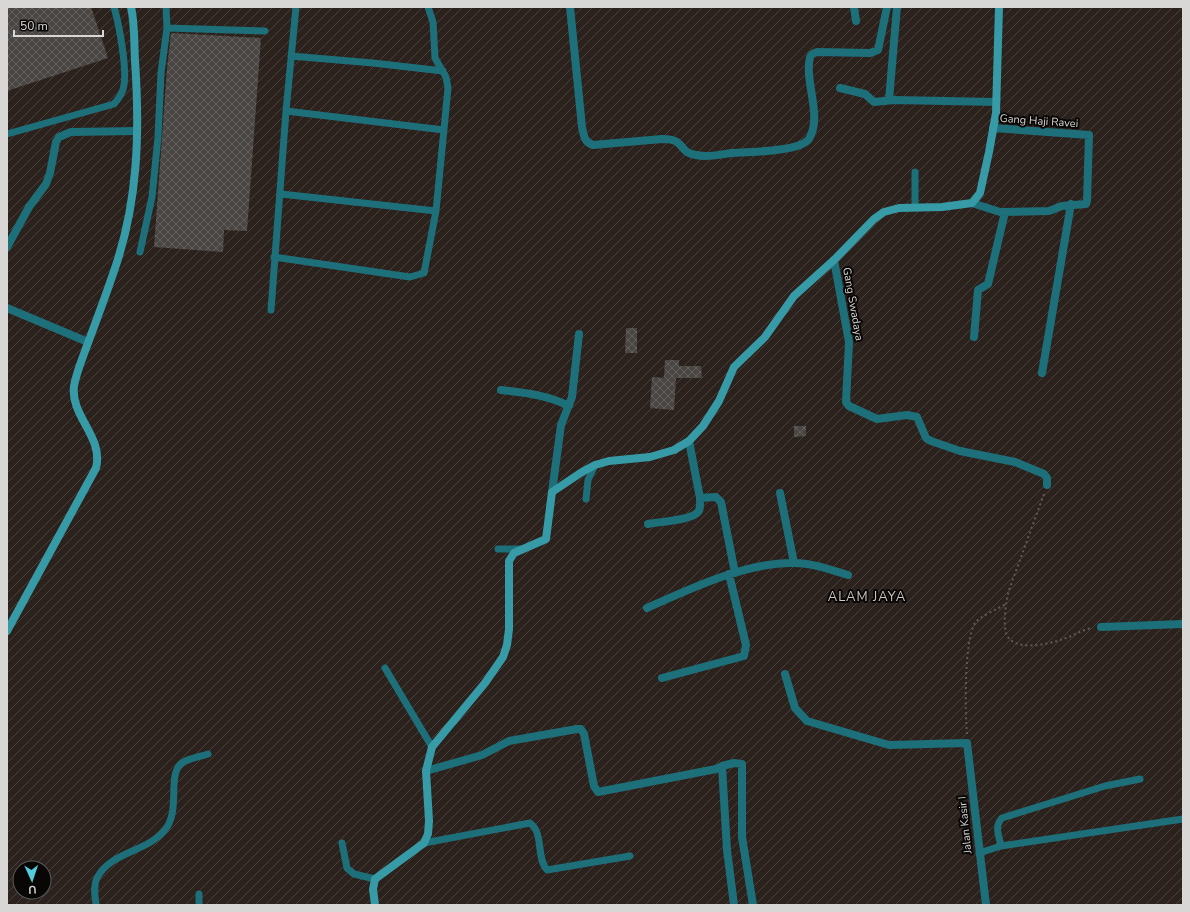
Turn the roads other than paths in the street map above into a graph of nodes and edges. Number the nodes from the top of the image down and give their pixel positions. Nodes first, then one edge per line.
1 (114, 7) edge
2 (131, 7) edge
3 (166, 7) edge
4 (296, 7) edge
5 (428, 7) edge
6 (570, 7) edge
7 (854, 7) edge
8 (887, 7) edge
9 (897, 7) edge
10 (999, 7) edge
11 (856, 21) dead end
12 (168, 28) junction
13 (265, 31) dead end
14 (291, 56) junction
15 (443, 71) junction
16 (840, 88) dead end
17 (890, 100) junction
18 (996, 102) junction
19 (286, 112) junction
20 (993, 128) junction
21 (444, 130) junction
22 (137, 131) junction
23 (7, 134) edge
24 (916, 172) dead end
25 (281, 194) junction
26 (972, 203) junction
27 (1071, 204) junction
28 (915, 207) junction
29 (436, 211) junction
30 (1005, 212) junction
31 (7, 248) edge
32 (140, 252) dead end
33 (274, 257) junction
34 (834, 260) junction
35 (7, 308) edge
36 (271, 310) dead end
37 (579, 334) dead end
38 (974, 336) dead end
39 (88, 342) junction
40 (1042, 373) dead end
41 (501, 390) dead end
42 (569, 406) junction
43 (689, 441) junction
44 (595, 465) junction
45 (1048, 485) road end
46 (552, 492) junction
47 (780, 493) dead end
48 (700, 498) junction
49 (586, 499) dead end
50 (648, 524) dead end
51 (498, 549) dead end
52 (523, 549) junction
53 (794, 563) junction
54 (732, 574) junction
55 (848, 574) dead end
56 (647, 608) dead end
57 (1183, 624) edge
58 (1101, 627) road end
59 (7, 631) edge
60 (385, 668) dead end
61 (785, 674) dead end
62 (662, 678) dead end
63 (432, 747) junction
64 (208, 754) dead end
65 (722, 766) junction
66 (426, 771) junction
67 (1140, 779) dead end
68 (1183, 819) edge
69 (342, 843) dead end
70 (424, 843) junction
71 (1001, 846) junction
72 (979, 852) junction
73 (630, 856) dead end
74 (375, 880) junction
75 (199, 894) dead end
76 (96, 905) edge
77 (199, 905) edge
78 (375, 905) edge
79 (734, 905) edge
80 (753, 905) edge
81 (986, 905) edge

1 - 23 lane
2 - 22 street
3 - 12 lane
4 - 14 lane
5 - 15 lane
6 - 8 street
7 - 11 street
9 - 17 street
10 - 18 street
12 - 13 lane
12 - 32 lane
14 - 15 lane
14 - 19 lane
15 - 21 lane
16 - 17 street
17 - 18 street
18 - 20 street
19 - 21 lane
19 - 25 lane
20 - 26 street
20 - 27 street, Gang Haji Ravei
21 - 29 lane
22 - 31 street
22 - 39 street
24 - 28 lane
25 - 29 lane
25 - 33 lane
26 - 28 street
26 - 30 street, Gang Haji Ravei
27 - 30 street, Gang Haji Ravei
27 - 40 street
28 - 34 street
29 - 33 lane
30 - 38 street
33 - 36 lane
34 - 43 street
34 - 45 street, Gang Swadaya
35 - 39 street
37 - 42 street
39 - 59 street
41 - 42 street
42 - 46 street
43 - 44 street
43 - 48 street
44 - 46 street
44 - 49 lane
46 - 52 street
47 - 53 street
48 - 50 street
48 - 54 street
51 - 52 lane
52 - 63 street
53 - 54 street
53 - 55 street
54 - 56 street
54 - 62 street
57 - 58 street
60 - 63 lane
61 - 72 street, Jalan Kasir I
63 - 66 street
64 - 76 lane
65 - 66 street
65 - 79 street
65 - 80 street
66 - 70 street
67 - 71 lane
68 - 71 lane
69 - 74 lane
70 - 73 lane
70 - 74 street
71 - 72 lane
72 - 81 street, Jalan Kasir I
74 - 78 street
75 - 77 lane

